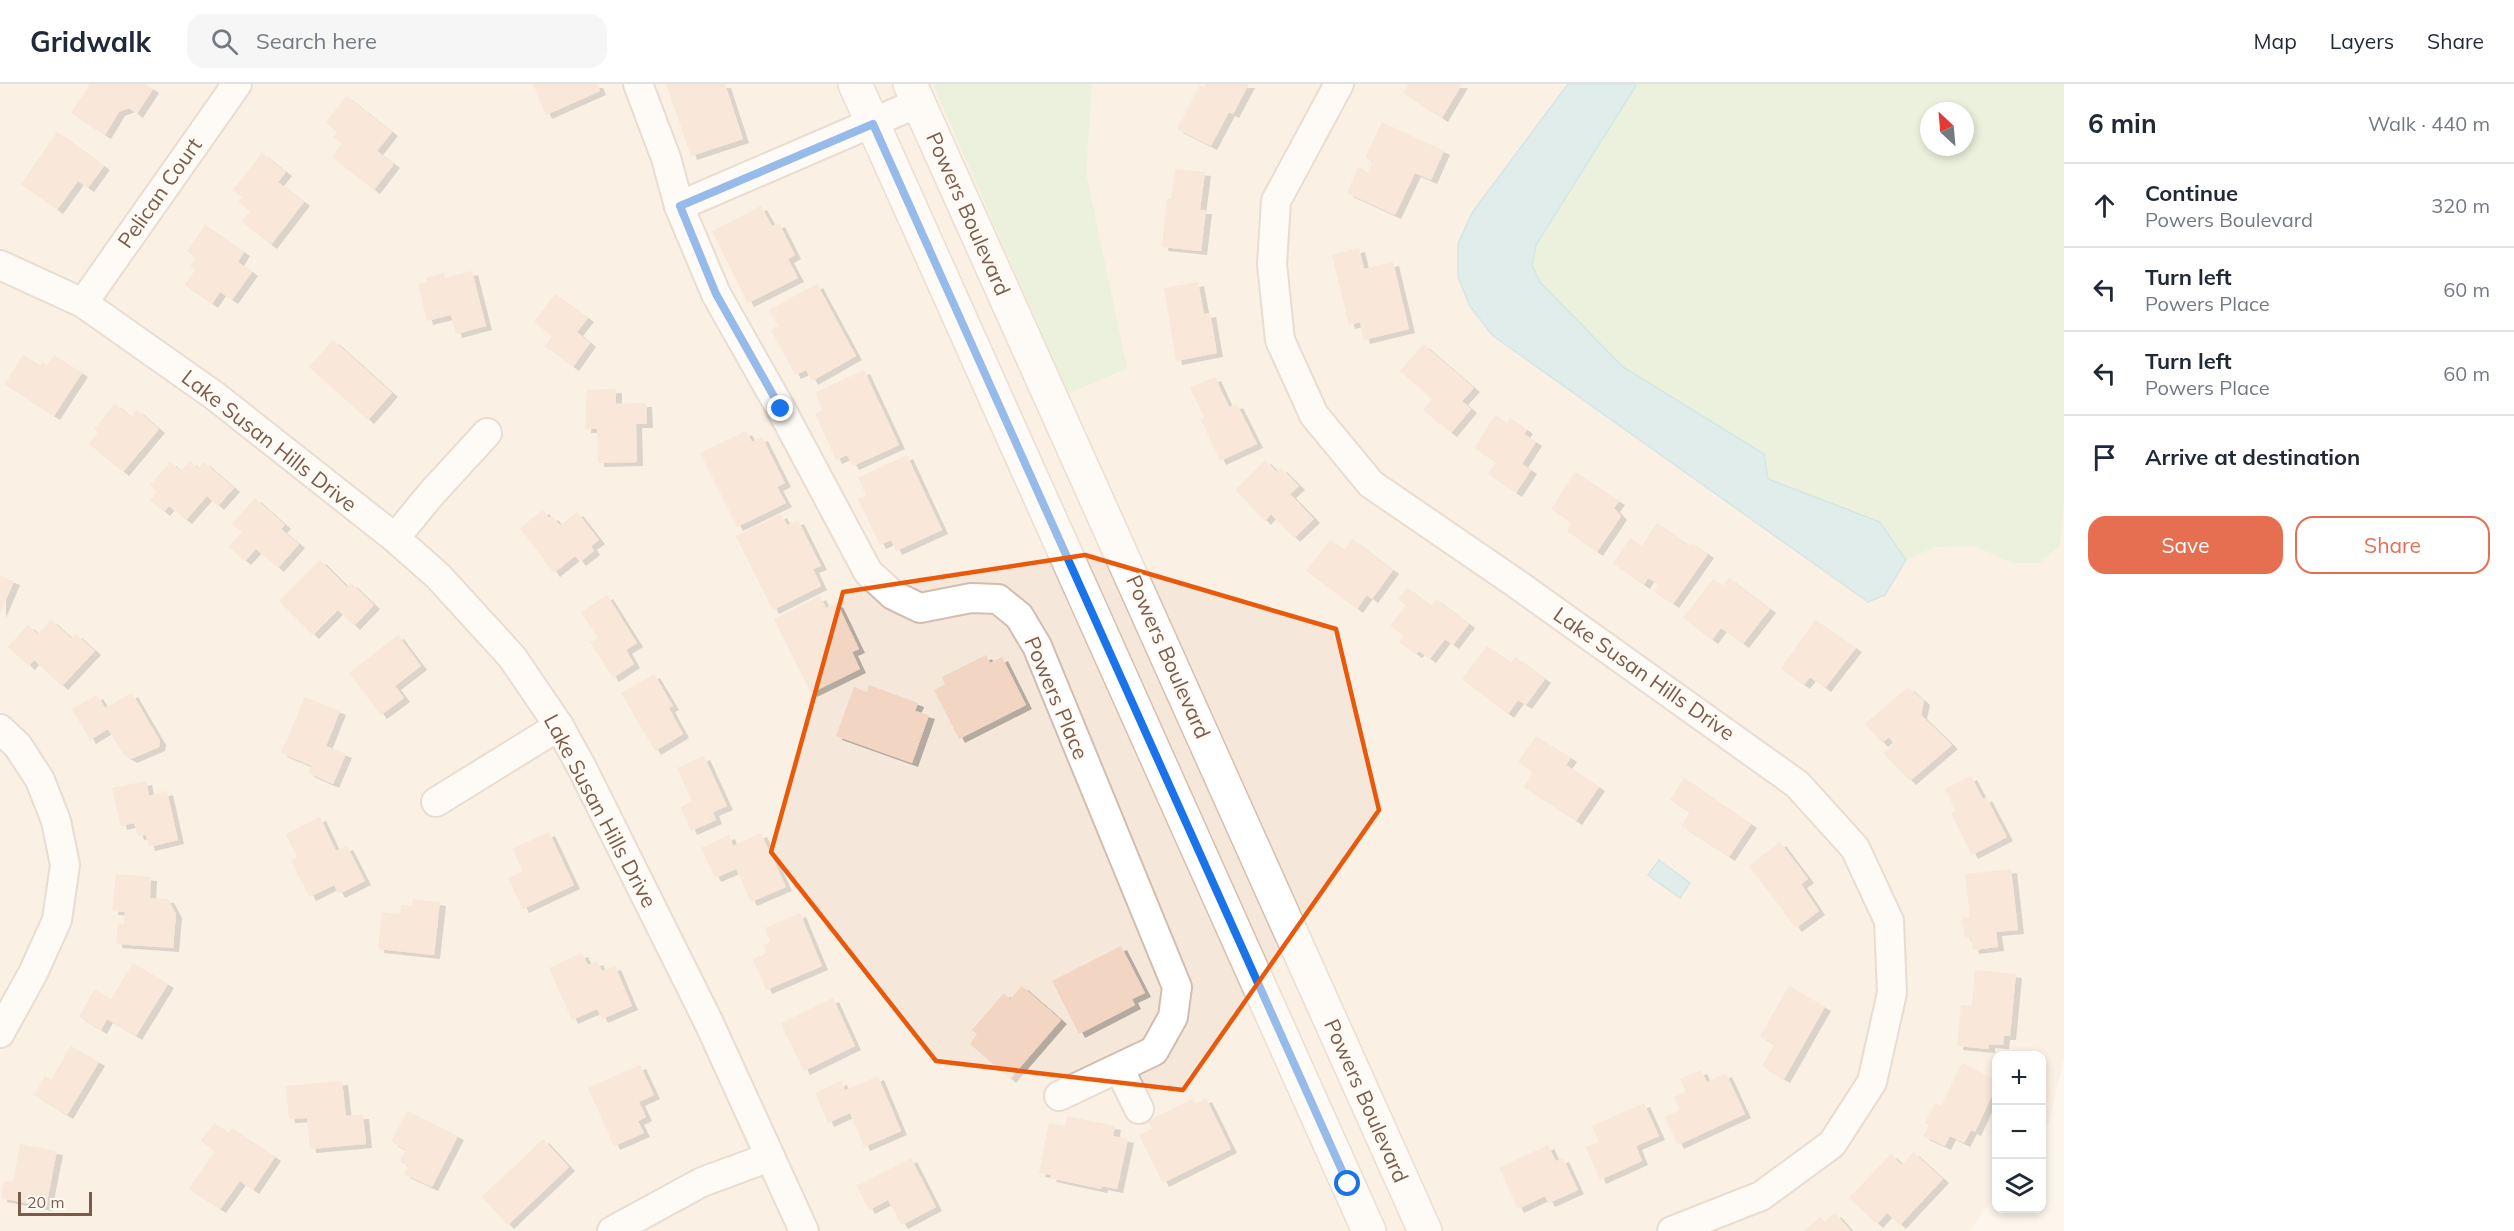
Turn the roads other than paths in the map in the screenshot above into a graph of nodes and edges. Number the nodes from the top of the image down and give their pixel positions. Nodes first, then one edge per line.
1 (237, 84) edge
2 (638, 84) edge
3 (855, 84) edge
4 (1339, 84) edge
5 (914, 93) edge
6 (873, 124) junction
7 (680, 206) junction
8 (0, 265) edge
9 (83, 303) junction
10 (487, 433) dead end
11 (395, 538) junction
12 (559, 726) junction
13 (0, 729) edge
14 (436, 802) dead end
15 (0, 1033) edge
16 (1119, 1068) junction
17 (1059, 1096) dead end
18 (1139, 1109) dead end
19 (770, 1157) junction
20 (612, 1231) edge
21 (804, 1231) edge
22 (1369, 1231) edge
23 (1425, 1231) edge
24 (1672, 1231) edge

1 - 9 street, Pelican Court
2 - 7 street, Powers Place
3 - 6 main road
4 - 24 street, Lake Susan Hills Drive
5 - 6 street
5 - 23 main road, Powers Boulevard
6 - 7 street
6 - 22 main road
7 - 16 street, Powers Place
8 - 9 street, Lake Susan Hills Drive
9 - 11 street, Lake Susan Hills Drive
10 - 11 street
11 - 12 street, Lake Susan Hills Drive
12 - 14 street
12 - 19 street, Lake Susan Hills Drive
13 - 15 street
16 - 17 street, Powers Place
16 - 18 street
19 - 20 street
19 - 21 street, Lake Susan Hills Drive

